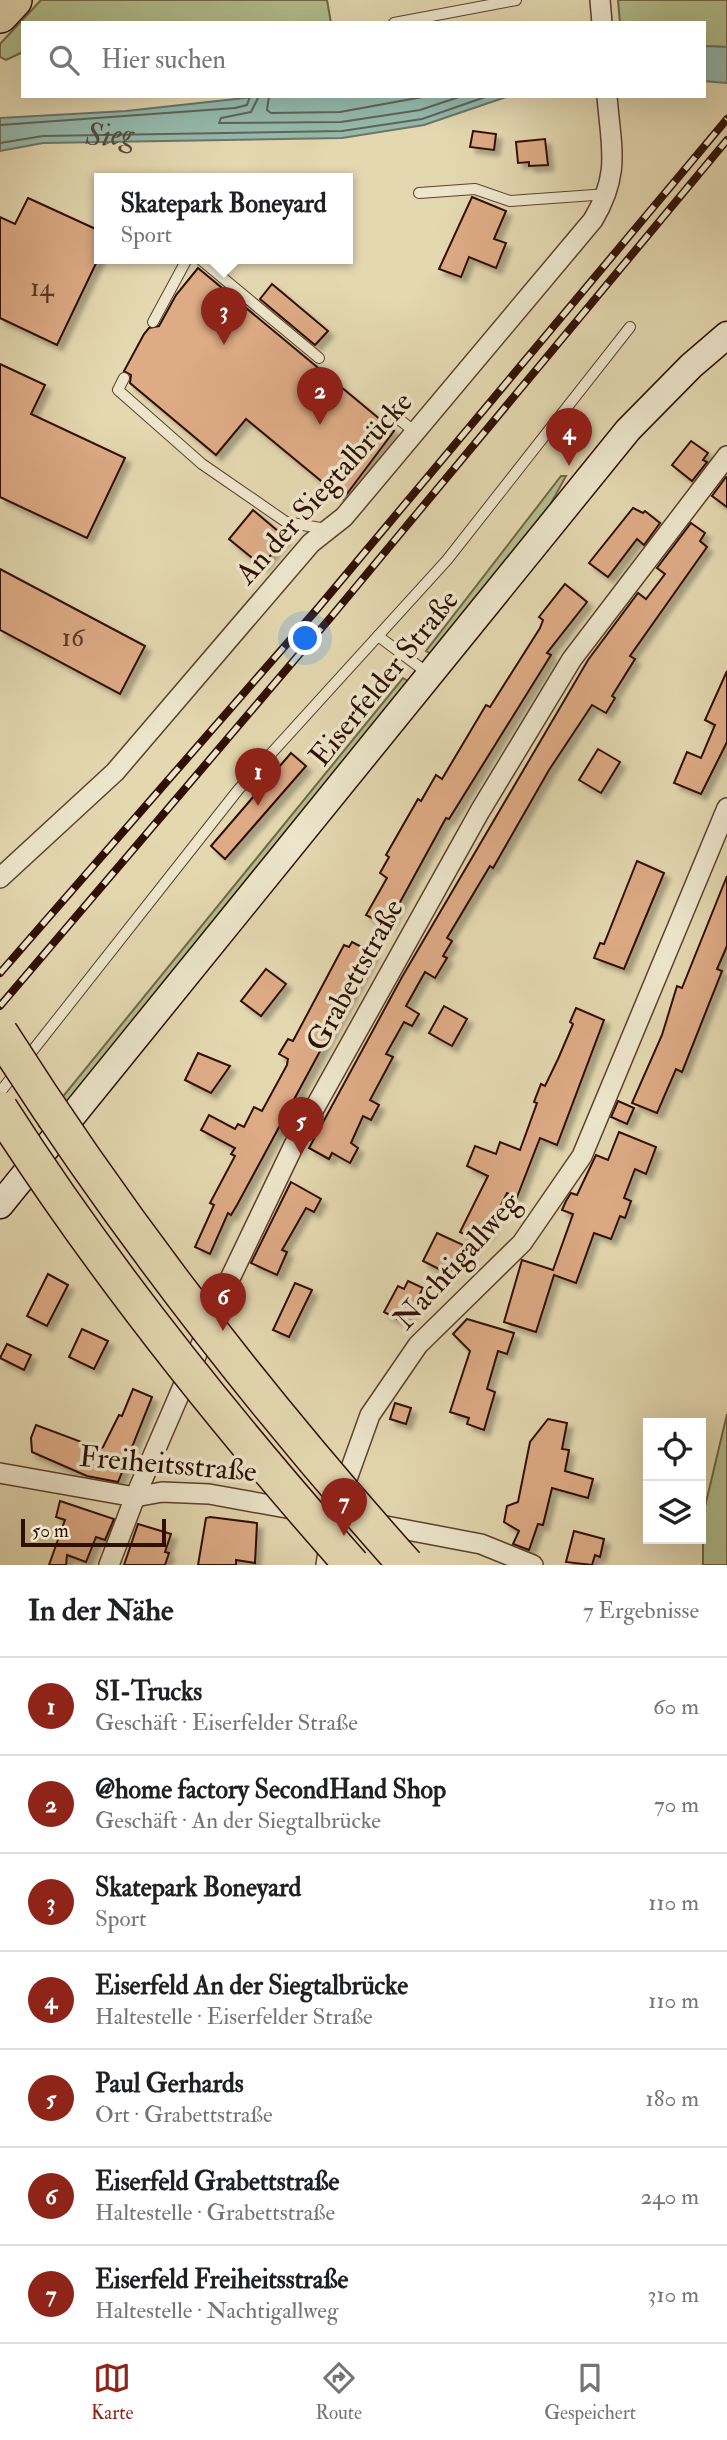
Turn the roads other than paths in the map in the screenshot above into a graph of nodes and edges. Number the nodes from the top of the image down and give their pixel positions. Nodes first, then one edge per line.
1 (14, 0) edge
2 (516, 0) edge
3 (600, 0) edge
4 (0, 15) edge
5 (405, 21) edge
6 (602, 21) edge
7 (608, 98) edge
8 (419, 193) dead end
9 (608, 194) junction
10 (184, 264) edge
11 (207, 264) edge
12 (153, 322) dead end
13 (630, 327) dead end
14 (727, 335) edge
15 (318, 358) dead end
16 (124, 377) dead end
17 (396, 416) dead end
18 (415, 432) junction
19 (727, 456) edge
20 (328, 530) junction
21 (378, 636) junction
22 (430, 674) junction
23 (727, 808) edge
24 (0, 878) edge
25 (0, 1033) edge
26 (0, 1092) edge
27 (0, 1111) edge
28 (41, 1152) junction
29 (0, 1205) edge
30 (0, 1473) edge
31 (135, 1497) junction
32 (333, 1518) junction
33 (109, 1565) edge
34 (326, 1565) edge
35 (352, 1565) edge
36 (406, 1565) edge
37 (533, 1565) edge

1 - 4 highway
2 - 5 lane
3 - 6 street
7 - 9 street, An der Siegtalbrücke
8 - 9 lane
9 - 18 street, An der Siegtalbrücke
10 - 12 lane
11 - 15 lane
13 - 21 lane
14 - 22 main road, Eiserfelder Straße
16 - 20 lane
17 - 18 lane
18 - 20 street, An der Siegtalbrücke
19 - 31 street, Grabettstraße
20 - 24 street, An der Siegtalbrücke
21 - 22 lane
21 - 26 lane
22 - 28 main road, Eiserfelder Straße
23 - 32 street, Nachtigallweg
25 - 36 highway, bridge
27 - 28 lane
27 - 35 highway, bridge
28 - 29 main road, Eiserfelder Straße
30 - 31 street, Freiheitsstraße
31 - 32 street, Freiheitsstraße
31 - 33 street, Grabettstraße
32 - 34 street, Nachtigallweg
32 - 37 street, Freiheitsstraße

